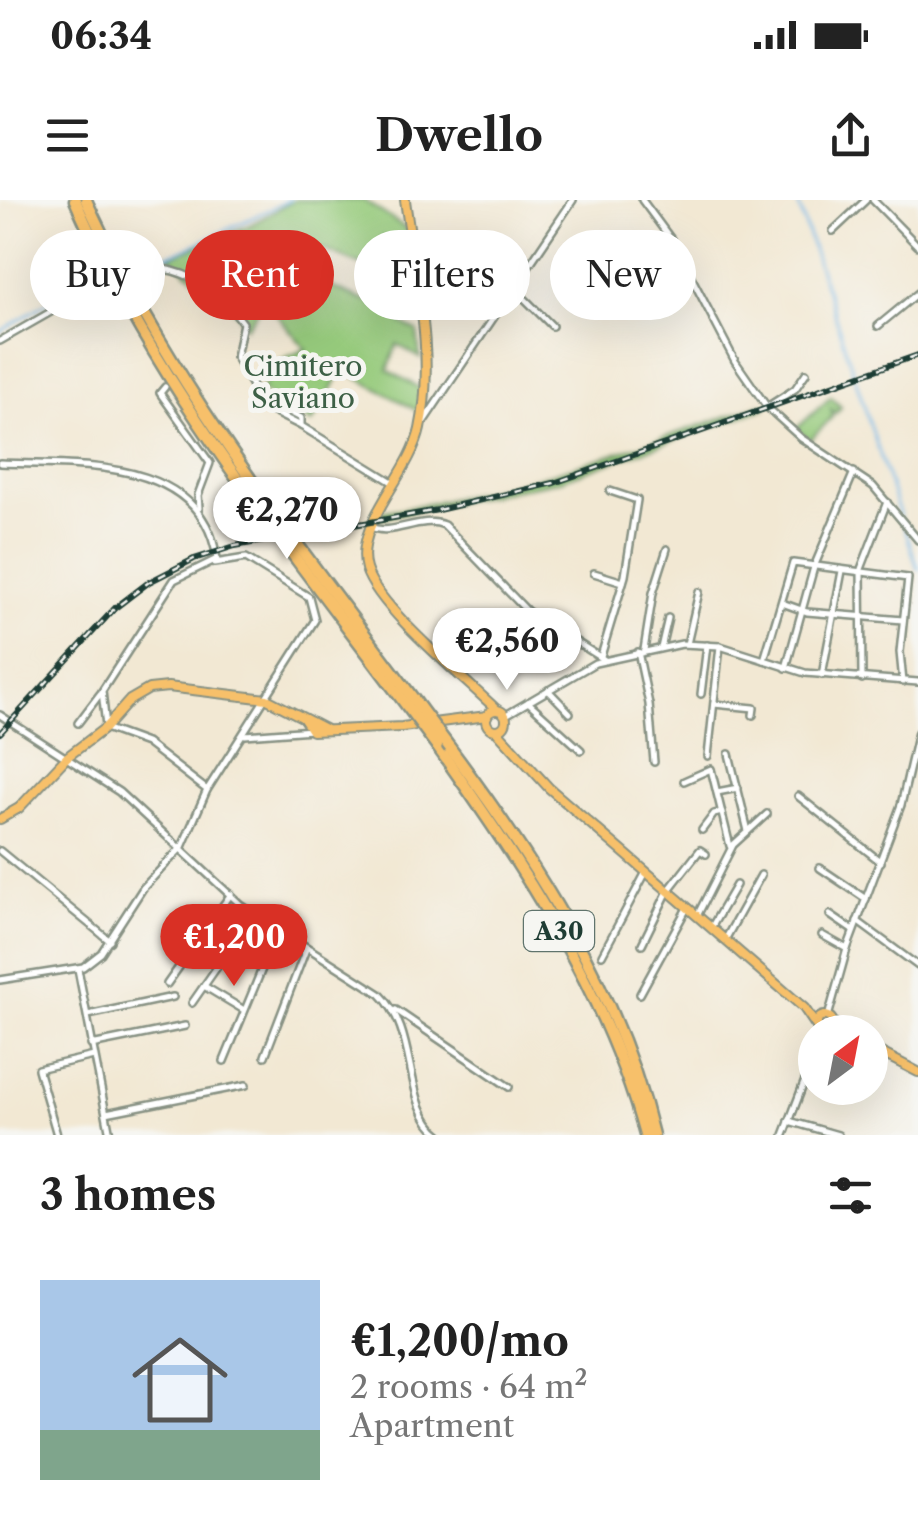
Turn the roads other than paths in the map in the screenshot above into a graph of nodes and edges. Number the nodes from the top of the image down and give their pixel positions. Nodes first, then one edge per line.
1 (75, 200) edge
2 (86, 200) edge
3 (406, 200) edge
4 (573, 200) edge
5 (642, 200) edge
6 (870, 200) edge
7 (410, 230) edge
8 (833, 231) dead end
9 (918, 246) edge
10 (530, 259) edge
11 (165, 268) edge
12 (918, 293) edge
13 (530, 306) edge
14 (37, 320) edge
15 (422, 320) edge
16 (489, 320) edge
17 (552, 326) dead end
18 (878, 326) dead end
19 (0, 341) edge
20 (806, 373) dead end
21 (165, 387) dead end
22 (767, 407) junction
23 (420, 426) junction
24 (0, 463) edge
25 (854, 472) junction
26 (396, 484) junction
27 (610, 491) dead end
28 (887, 502) junction
29 (199, 508) junction
30 (369, 528) junction
31 (918, 540) edge
32 (667, 549) dead end
33 (215, 563) junction
34 (814, 568) junction
35 (842, 571) junction
36 (594, 574) dead end
37 (863, 574) junction
38 (623, 582) junction
39 (699, 592) dead end
40 (782, 603) junction
41 (801, 610) junction
42 (835, 614) junction
43 (862, 617) junction
44 (668, 618) dead end
45 (904, 620) junction
46 (687, 644) junction
47 (707, 644) junction
48 (720, 646) junction
49 (661, 648) junction
50 (641, 651) junction
51 (603, 658) junction
52 (764, 660) junction
53 (786, 668) junction
54 (822, 675) junction
55 (862, 680) junction
56 (904, 682) junction
57 (918, 682) edge
58 (547, 690) junction
59 (102, 691) junction
60 (702, 694) dead end
61 (267, 699) junction
62 (528, 702) junction
63 (411, 703) junction
64 (714, 704) junction
65 (570, 713) dead end
66 (0, 714) edge
67 (753, 714) dead end
68 (491, 719) junction
69 (505, 720) junction
70 (308, 722) junction
71 (78, 723) dead end
72 (106, 727) junction
73 (298, 732) junction
74 (918, 732) edge
75 (245, 735) junction
76 (512, 743) junction
77 (581, 750) dead end
78 (730, 754) dead end
79 (708, 756) dead end
80 (67, 757) junction
81 (654, 762) dead end
82 (684, 781) dead end
83 (738, 788) junction
84 (207, 790) junction
85 (717, 792) junction
86 (798, 796) dead end
87 (722, 812) junction
88 (768, 814) dead end
89 (0, 819) edge
90 (702, 830) dead end
91 (748, 831) junction
92 (182, 847) junction
93 (731, 849) junction
94 (0, 851) edge
95 (706, 854) dead end
96 (881, 862) junction
97 (820, 868) dead end
98 (646, 872) junction
99 (760, 875) dead end
100 (736, 884) dead end
101 (668, 892) junction
102 (231, 894) junction
103 (866, 899) junction
104 (687, 908) junction
105 (254, 914) junction
106 (830, 915) dead end
107 (697, 916) junction
108 (858, 921) junction
109 (711, 928) junction
110 (278, 930) junction
111 (854, 930) junction
112 (822, 934) dead end
113 (724, 940) junction
114 (110, 941) junction
115 (642, 944) dead end
116 (306, 949) junction
117 (847, 950) junction
118 (602, 955) dead end
119 (918, 966) edge
120 (80, 968) junction
121 (0, 980) edge
122 (166, 984) dead end
123 (204, 986) junction
124 (640, 994) dead end
125 (172, 996) dead end
126 (192, 1003) dead end
127 (393, 1008) junction
128 (804, 1008) junction
129 (244, 1010) junction
130 (809, 1015) edge
131 (821, 1015) edge
132 (829, 1015) edge
133 (86, 1016) junction
134 (185, 1026) dead end
135 (91, 1045) junction
136 (94, 1056) junction
137 (265, 1056) dead end
138 (888, 1056) edge
139 (224, 1061) dead end
140 (918, 1072) edge
141 (246, 1085) dead end
142 (508, 1087) dead end
143 (798, 1100) edge
144 (106, 1113) junction
145 (790, 1122) junction
146 (57, 1135) edge
147 (110, 1135) edge
148 (441, 1135) edge
149 (645, 1135) edge
150 (653, 1135) edge
151 (784, 1135) edge
152 (838, 1135) edge

1 - 63 highway, A30
2 - 63 highway, A30
3 - 7 main road
4 - 10 street
5 - 22 street
6 - 8 street
6 - 9 street
11 - 26 street
12 - 18 street
13 - 17 street
14 - 19 street
15 - 23 main road
16 - 23 street
20 - 22 street
21 - 29 street
22 - 25 street
23 - 26 main road
24 - 29 street
25 - 28 street
25 - 34 street
26 - 30 main road
27 - 38 street
28 - 31 street
28 - 37 street
29 - 33 street
30 - 51 street
30 - 68 main road
32 - 50 street
33 - 59 street
33 - 61 street
34 - 35 street
34 - 40 street
34 - 41 street
35 - 37 street
35 - 42 street
36 - 38 street
37 - 43 street
37 - 45 street
38 - 51 street
39 - 46 street
40 - 41 street
40 - 52 street
41 - 42 street
41 - 53 street
42 - 43 street
42 - 54 street
43 - 45 street
43 - 55 street
44 - 49 street
45 - 56 street
46 - 47 street
46 - 49 street
47 - 48 street
47 - 60 street
48 - 52 street
48 - 64 street
49 - 50 street
50 - 51 street
50 - 81 street
51 - 58 street
52 - 53 street
53 - 54 street
54 - 55 street
55 - 56 street
56 - 57 street
58 - 62 street
58 - 65 street
59 - 71 street
59 - 72 street
61 - 70 main road
61 - 72 main road
61 - 75 street
62 - 69 street
62 - 77 street
63 - 149 highway, A30, bridge
63 - 150 highway, A30, bridge
64 - 67 street
64 - 79 street
66 - 80 street
68 - 69 main road
68 - 69 main road
68 - 70 main road
68 - 76 main road
69 - 76 main road
70 - 73 street
70 - 73 street
72 - 80 main road
72 - 84 street
73 - 75 street
74 - 96 street
75 - 84 street
76 - 98 main road
78 - 83 street
80 - 89 main road
80 - 92 street
82 - 85 street
83 - 85 street
83 - 91 street
84 - 92 street
85 - 87 street
86 - 96 street
87 - 90 street
87 - 93 street
88 - 91 street
91 - 93 street
92 - 102 street
92 - 114 street
93 - 107 street
94 - 114 street
95 - 101 street
96 - 103 street
97 - 103 street
98 - 101 main road
98 - 118 street
99 - 113 street
100 - 109 street
101 - 104 main road
101 - 115 street
102 - 105 street
102 - 122 street
103 - 108 street
104 - 107 main road
104 - 124 street
105 - 110 street
105 - 123 street
106 - 111 street
107 - 109 main road
108 - 111 street
108 - 119 street
109 - 113 main road
110 - 116 street
110 - 129 street
111 - 117 street
112 - 117 street
113 - 128 main road
114 - 120 street
116 - 127 street
116 - 137 street
117 - 132 street
120 - 121 street
120 - 133 street
123 - 126 street
123 - 129 street
125 - 133 street
127 - 142 street
127 - 148 street
128 - 130 main road
128 - 131 main road
129 - 139 street
133 - 135 street
134 - 135 street
135 - 136 street
136 - 144 street
136 - 146 street
138 - 140 main road
141 - 144 street
143 - 145 street
144 - 147 street
145 - 151 street
145 - 152 street

